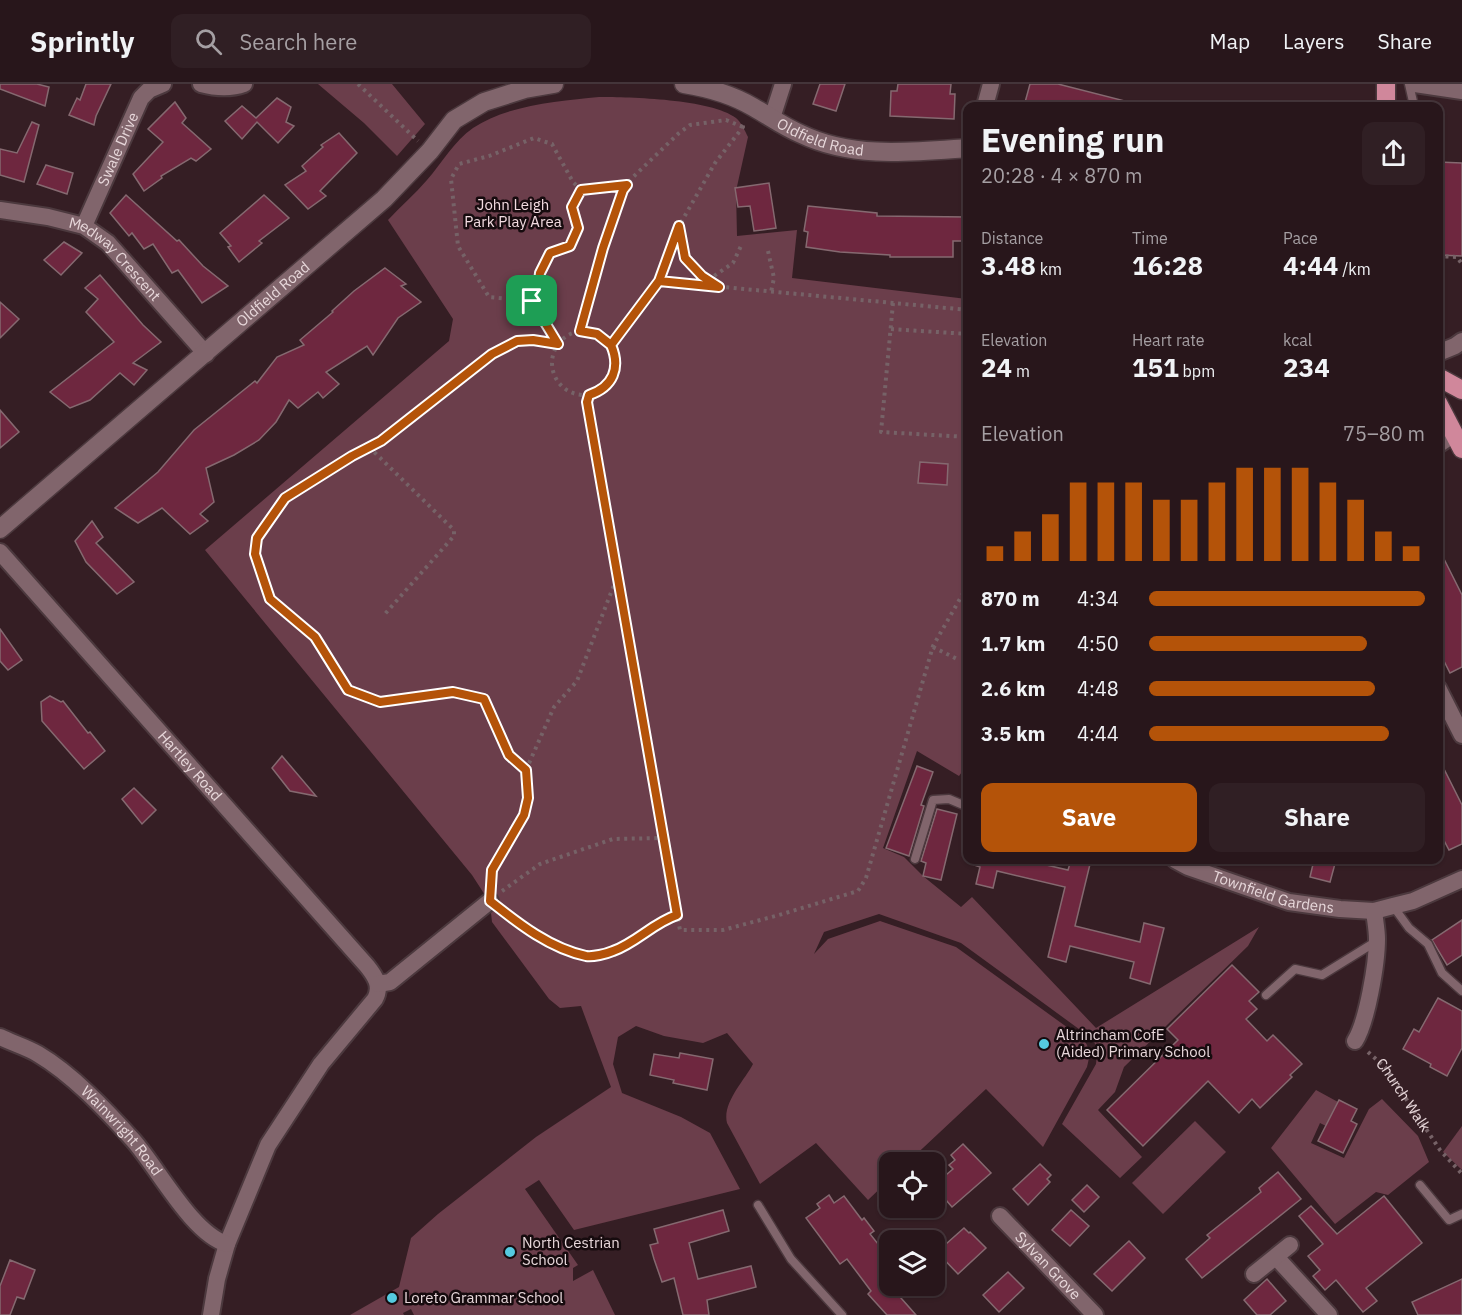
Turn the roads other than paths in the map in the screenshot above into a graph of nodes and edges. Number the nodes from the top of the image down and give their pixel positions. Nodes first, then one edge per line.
1 (201, 84) edge
2 (244, 84) edge
3 (554, 84) edge
4 (684, 84) edge
5 (783, 84) edge
6 (991, 84) edge
7 (1386, 84) edge
8 (1409, 84) edge
9 (1415, 84) edge
10 (153, 86) edge
11 (1462, 91) edge
12 (987, 102) edge
13 (1386, 102) edge
14 (1413, 102) edge
15 (772, 118) junction
16 (963, 148) edge
17 (0, 210) edge
18 (84, 226) junction
19 (1462, 341) edge
20 (1443, 351) edge
21 (206, 354) junction
22 (1443, 380) edge
23 (1462, 390) edge
24 (1443, 412) edge
25 (1458, 441) edge
26 (1443, 444) edge
27 (0, 529) edge
28 (0, 552) edge
29 (1443, 698) edge
30 (1462, 735) edge
31 (963, 805) edge
32 (915, 859) dead end
33 (1182, 864) edge
34 (1462, 879) edge
35 (490, 901) road end
36 (1393, 906) junction
37 (1374, 911) junction
38 (1377, 941) junction
39 (378, 984) junction
40 (1462, 992) edge
41 (1266, 995) dead end
42 (0, 1037) edge
43 (1354, 1041) road end
44 (1420, 1185) dead end
45 (758, 1205) dead end
46 (1462, 1214) edge
47 (1000, 1216) dead end
48 (227, 1244) junction
49 (1290, 1245) dead end
50 (1276, 1257) junction
51 (1254, 1274) dead end
52 (211, 1315) edge
53 (842, 1315) edge
54 (1095, 1315) edge
55 (1329, 1315) edge

1 - 2 street
3 - 21 street, Oldfield Road
4 - 15 street, Oldfield Road
5 - 15 street
6 - 12 street
7 - 13 highway
8 - 14 lane
9 - 11 street
10 - 18 street, Swale Drive
15 - 16 street, Oldfield Road
17 - 18 street, Medway Crescent
18 - 21 street, Medway Crescent
19 - 20 street
21 - 27 street, Oldfield Road
22 - 23 highway
24 - 25 highway
25 - 26 street
28 - 39 street, Hartley Road
29 - 30 street
31 - 32 lane
33 - 37 street, Townfield Gardens
34 - 36 street, Townfield Gardens
35 - 39 street
36 - 37 street, Townfield Gardens
36 - 40 lane
37 - 38 street
38 - 41 lane
38 - 43 street
39 - 48 street
42 - 48 street, Wainwright Road
44 - 46 lane
45 - 53 lane
47 - 54 street, Sylvan Grove
48 - 52 street
49 - 50 street
50 - 51 street
50 - 55 street

